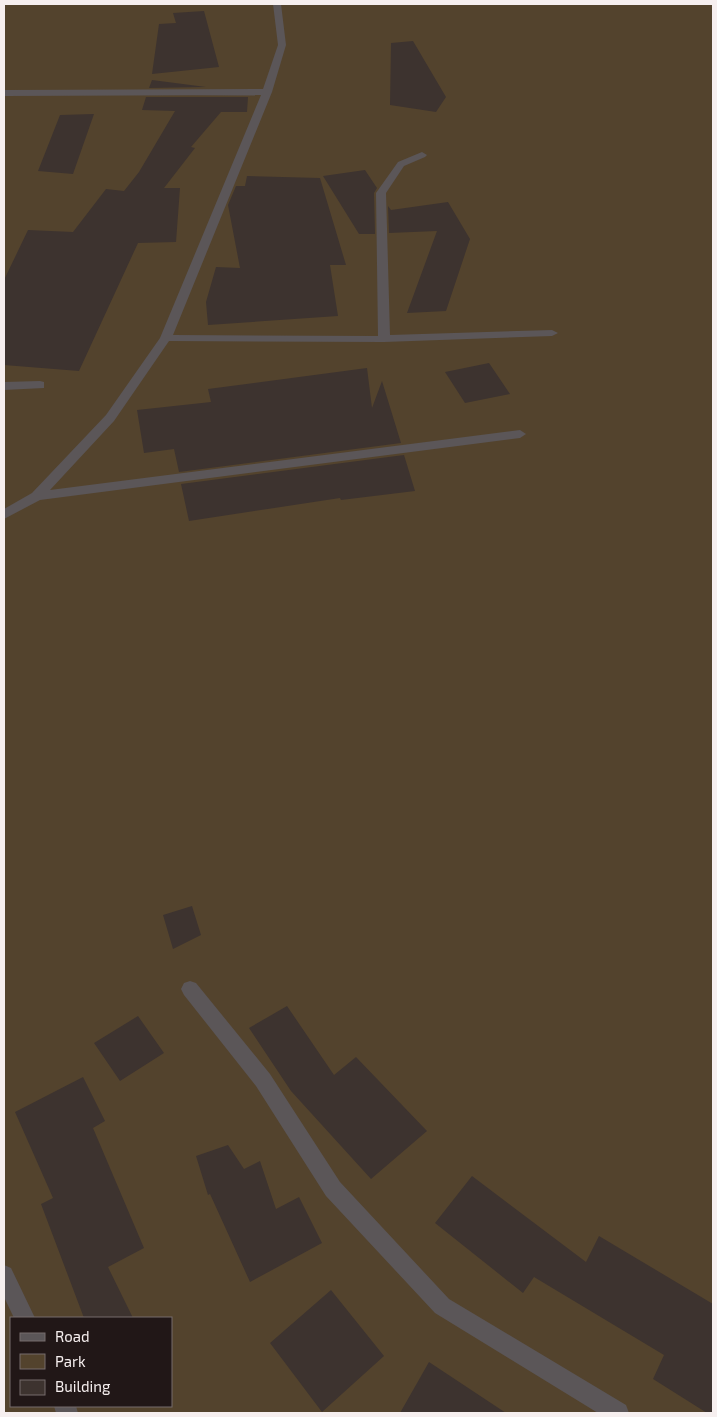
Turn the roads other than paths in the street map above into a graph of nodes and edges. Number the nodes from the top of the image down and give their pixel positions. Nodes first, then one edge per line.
1 (277, 4) edge
2 (267, 92) junction
3 (4, 93) edge
4 (422, 154) dead end
5 (552, 334) dead end
6 (166, 338) junction
7 (384, 339) junction
8 (40, 385) dead end
9 (4, 386) edge
10 (520, 434) dead end
11 (37, 496) junction
12 (4, 515) edge
13 (190, 989) dead end
14 (4, 1275) edge
15 (25, 1317) edge
16 (618, 1413) edge

1 - 2 street
2 - 3 street
2 - 6 street
4 - 7 street
5 - 7 street
6 - 7 street
6 - 11 street
8 - 9 street
10 - 11 street
11 - 12 street
13 - 16 street
14 - 15 street

